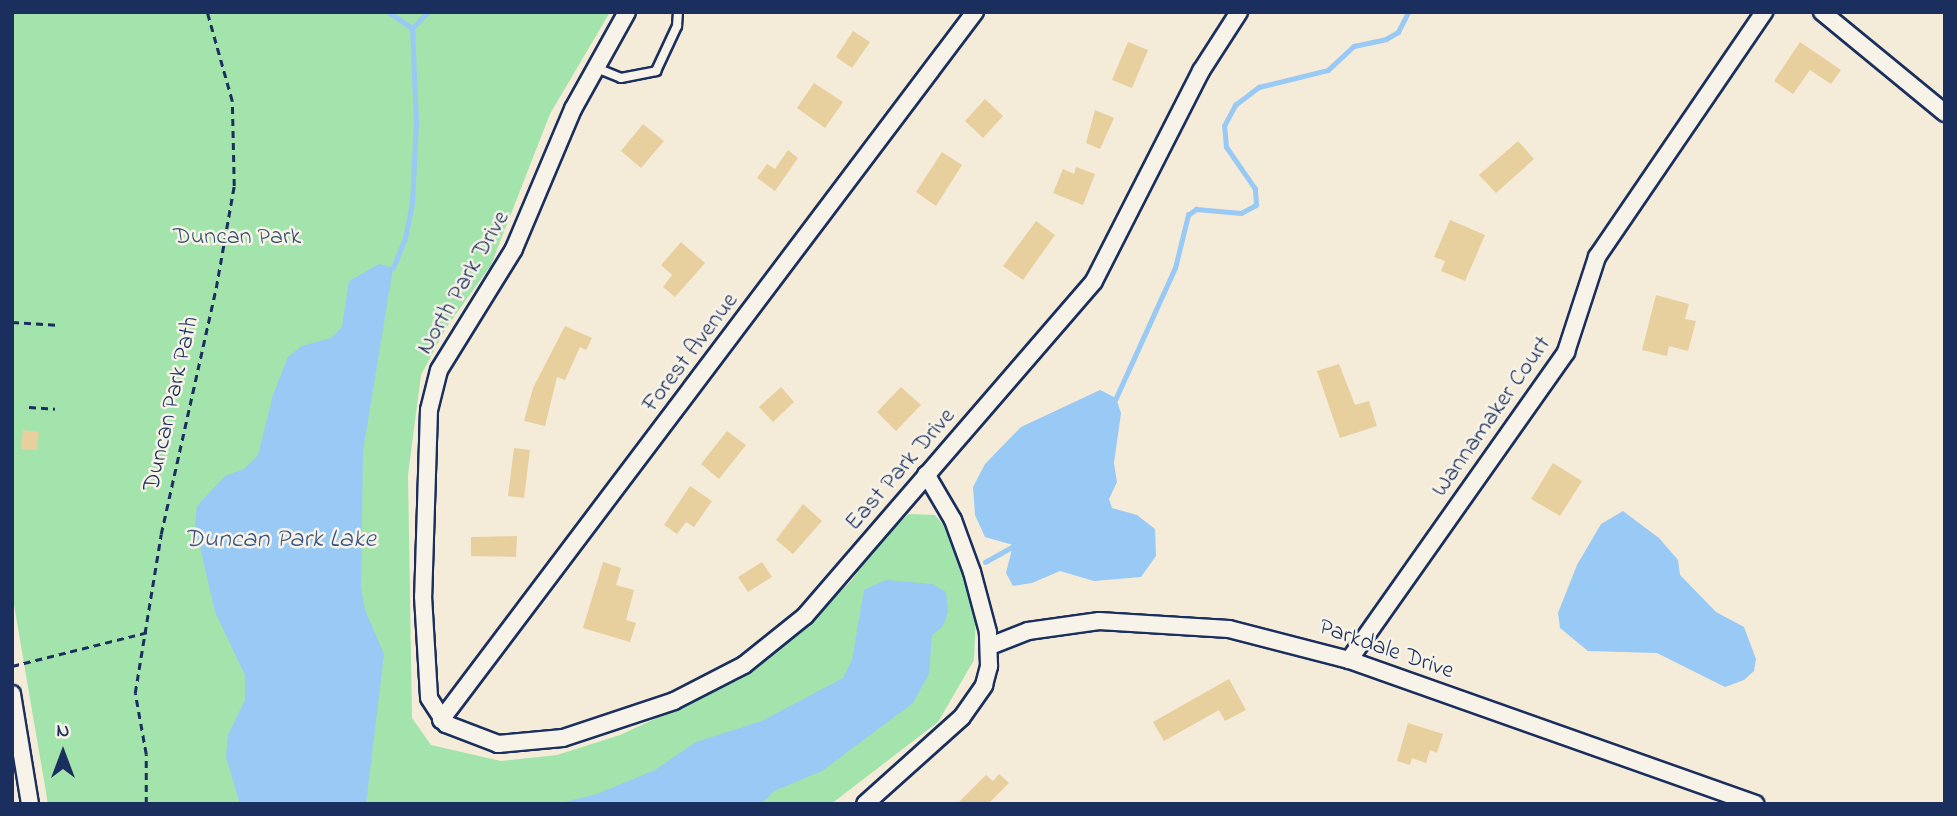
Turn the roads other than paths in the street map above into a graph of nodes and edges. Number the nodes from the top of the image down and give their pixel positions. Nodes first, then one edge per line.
1 (627, 12) edge
2 (678, 12) edge
3 (975, 12) edge
4 (1239, 12) edge
5 (1764, 12) edge
6 (1827, 16) edge
7 (594, 67) junction
8 (1945, 113) edge
9 (926, 474) junction
10 (990, 646) junction
11 (1349, 660) junction
12 (12, 695) edge
13 (441, 720) junction
14 (30, 804) edge
15 (865, 804) edge
16 (1755, 804) edge

1 - 7 street, North Park Drive
2 - 7 lane
3 - 13 street, Forest Avenue
4 - 9 street, East Park Drive
5 - 11 street, Wannamaker Court
6 - 8 street
7 - 13 street, North Park Drive
9 - 10 street
9 - 13 street, East Park Drive
10 - 11 street, Parkdale Drive
10 - 15 street
11 - 16 street, Parkdale Drive
12 - 14 street

